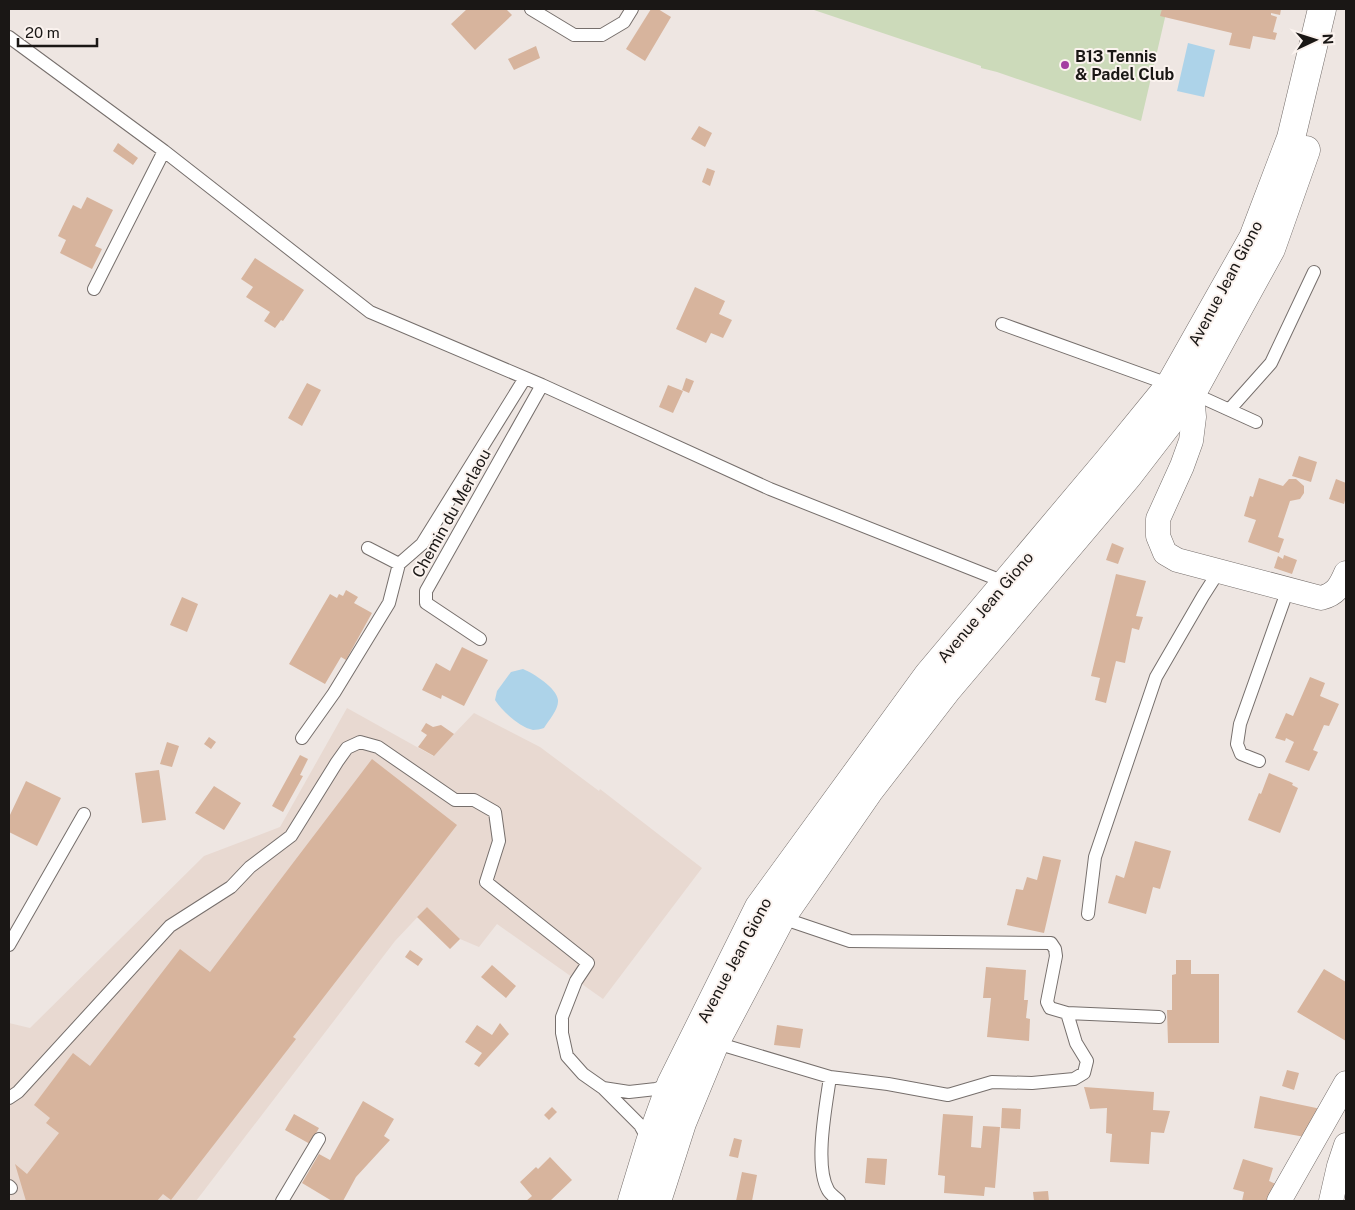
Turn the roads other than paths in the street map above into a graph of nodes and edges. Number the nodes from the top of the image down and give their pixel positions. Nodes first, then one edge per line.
1 (531, 9) edge
2 (632, 9) edge
3 (1322, 9) edge
4 (1341, 9) edge
5 (9, 37) edge
6 (164, 151) junction
7 (1314, 272) dead end
8 (94, 289) dead end
9 (1002, 324) dead end
10 (525, 378) junction
11 (542, 385) junction
12 (1181, 389) junction
13 (1230, 409) junction
14 (1256, 422) dead end
15 (368, 548) dead end
16 (399, 564) junction
17 (1219, 571) junction
18 (1346, 574) edge
19 (1018, 587) junction
20 (1288, 589) junction
21 (480, 638) dead end
22 (302, 738) dead end
23 (1258, 761) dead end
24 (84, 814) dead end
25 (770, 912) junction
26 (1088, 914) dead end
27 (9, 945) edge
28 (1067, 1013) junction
29 (1159, 1017) dead end
30 (705, 1039) junction
31 (830, 1077) junction
32 (1346, 1083) edge
33 (671, 1084) junction
34 (603, 1088) junction
35 (9, 1098) edge
36 (320, 1139) dead end
37 (650, 1142) junction
38 (1346, 1145) edge
39 (282, 1201) edge
40 (632, 1201) edge
41 (657, 1201) edge
42 (839, 1201) edge
43 (1279, 1201) edge
44 (1331, 1201) edge

1 - 2 lane
3 - 12 main road, Avenue Jean Giono
4 - 12 main road, Avenue Jean Giono
5 - 6 lane
6 - 8 lane
6 - 10 lane
7 - 13 lane
9 - 12 lane
10 - 11 lane
10 - 16 lane
11 - 19 lane
11 - 21 lane, Chemin du Merlaou
12 - 13 lane
12 - 17 street
12 - 19 main road, Avenue Jean Giono
13 - 14 lane
15 - 16 lane
16 - 22 lane
17 - 20 street
17 - 26 lane
18 - 20 street
19 - 25 main road, Avenue Jean Giono
20 - 23 lane
24 - 27 lane
25 - 28 lane
25 - 30 main road, Avenue Jean Giono
28 - 29 lane
28 - 31 lane
30 - 31 lane
30 - 33 main road, Avenue Jean Giono
30 - 41 main road, Avenue Jean Giono
31 - 42 lane
32 - 43 street
33 - 34 lane
33 - 37 main road, Avenue Jean Giono
34 - 35 lane
34 - 37 lane
36 - 39 lane
37 - 40 main road, Avenue Jean Giono
38 - 44 street

